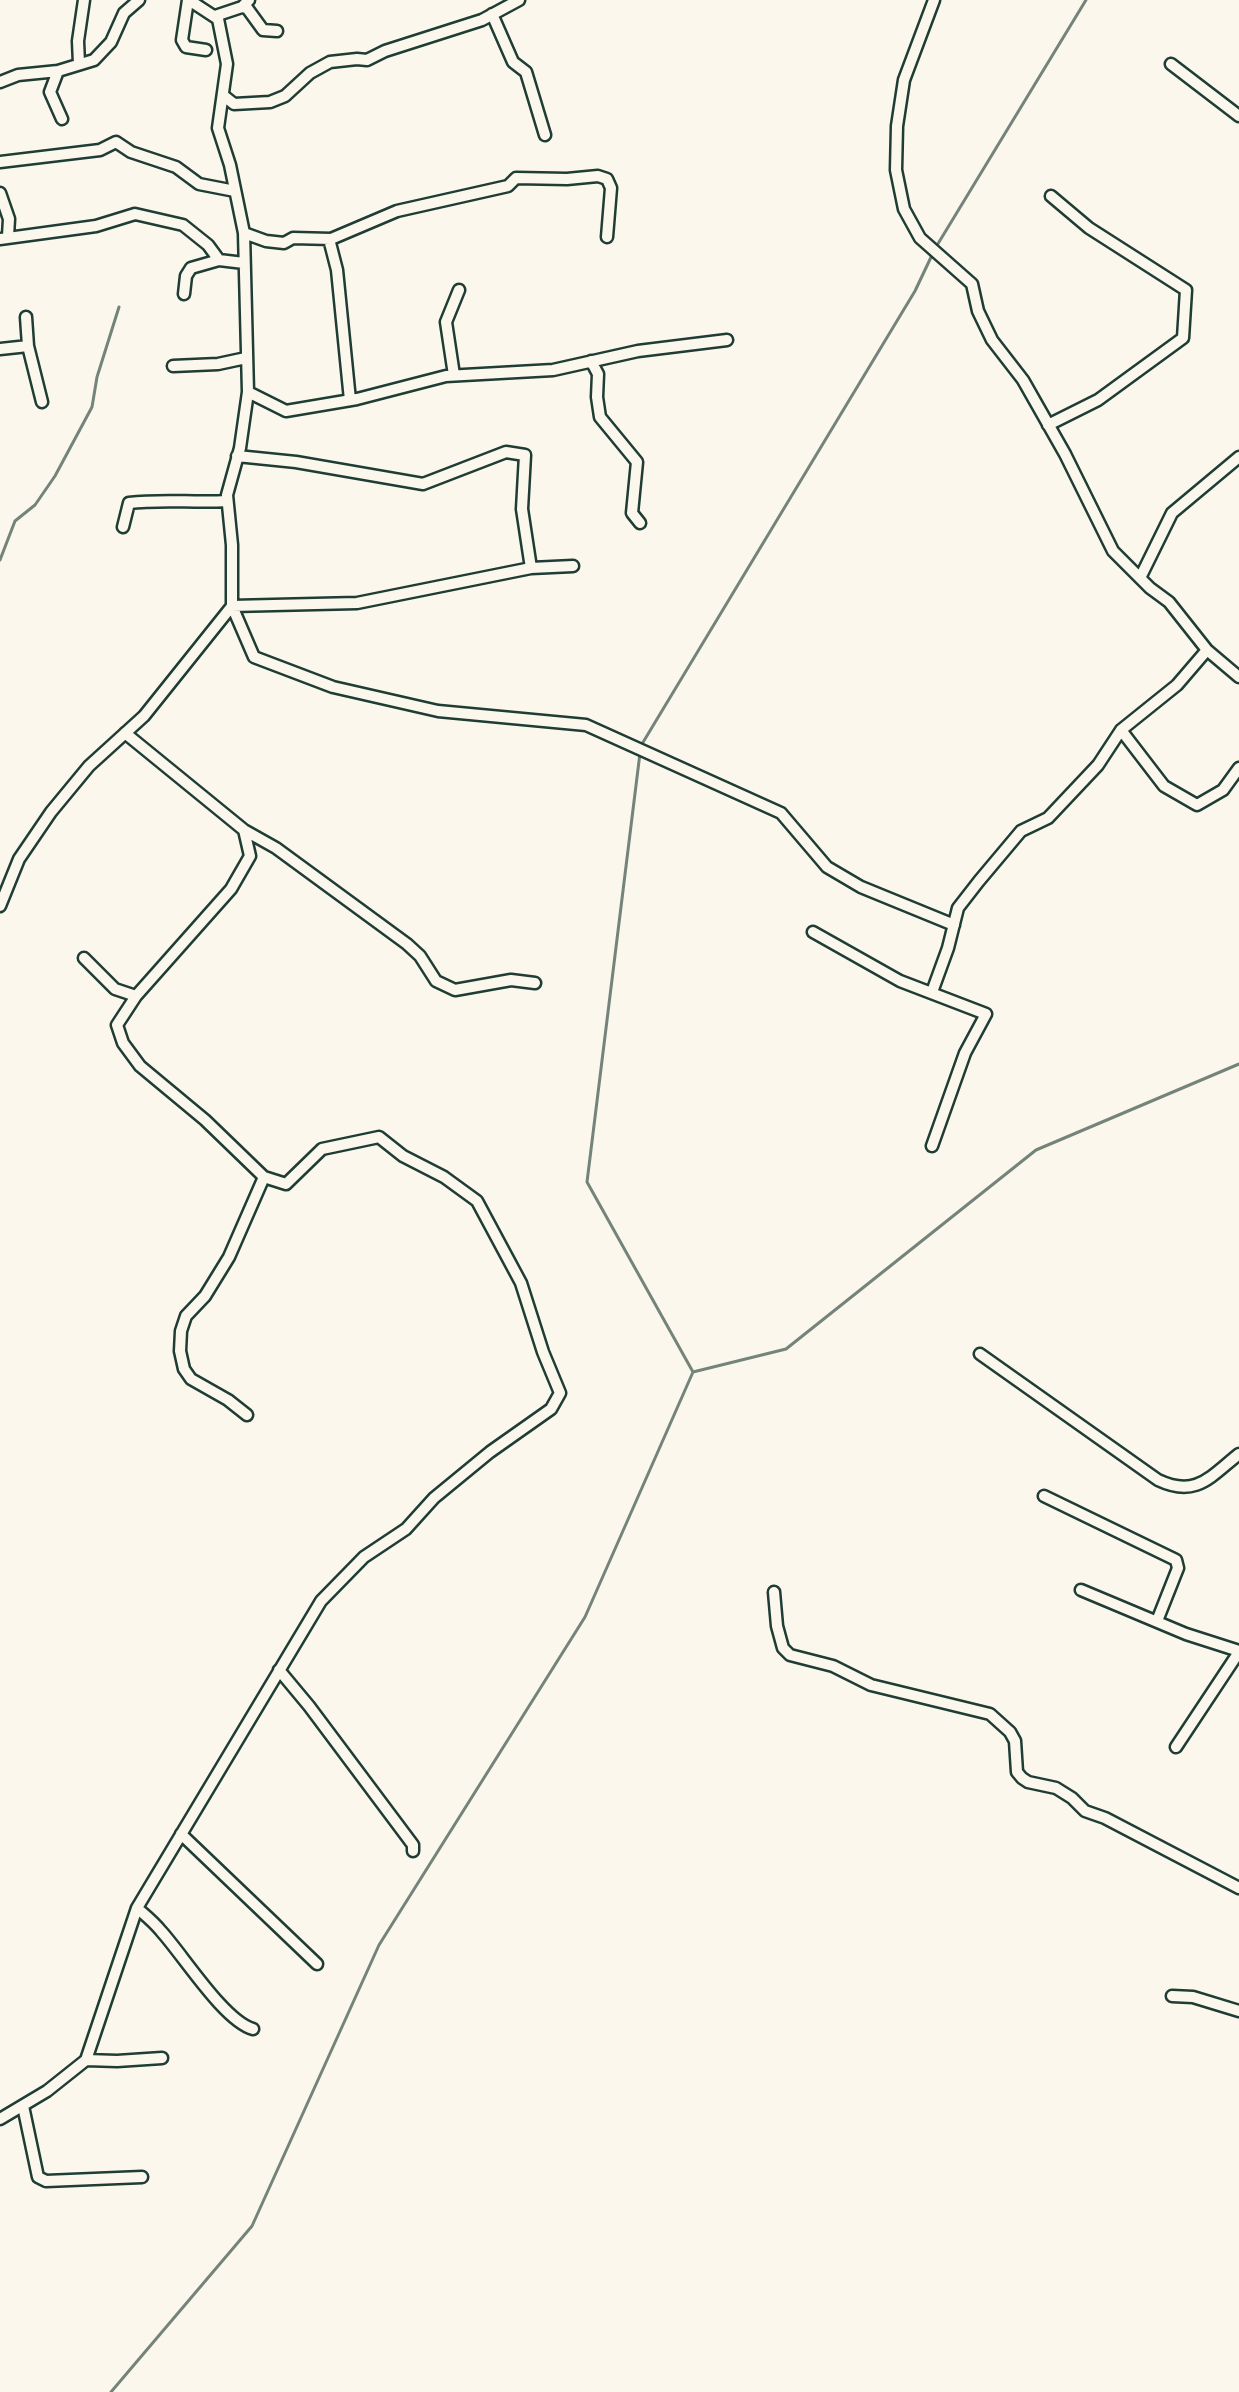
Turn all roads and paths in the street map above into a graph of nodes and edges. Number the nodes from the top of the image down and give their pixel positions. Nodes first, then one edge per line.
1 (84, 0) edge
2 (139, 0) edge
3 (189, 0) edge
4 (519, 0) edge
5 (934, 0) edge
6 (246, 3) edge
7 (492, 14) junction
8 (215, 16) junction
9 (277, 31) dead end
10 (206, 50) dead end
11 (79, 64) junction
12 (1171, 64) dead end
13 (58, 71) junction
14 (0, 82) edge
15 (224, 96) junction
16 (1239, 116) edge
17 (62, 119) dead end
18 (545, 135) dead end
19 (0, 162) edge
20 (235, 191) junction
21 (0, 193) edge
22 (1051, 196) dead end
23 (244, 233) junction
24 (4, 237) edge
25 (607, 237) dead end
26 (329, 239) junction
27 (219, 260) junction
28 (244, 263) junction
29 (459, 290) dead end
30 (184, 294) dead end
31 (26, 317) dead end
32 (727, 340) dead end
33 (28, 346) junction
34 (0, 349) edge
35 (246, 358) junction
36 (591, 362) junction
37 (173, 366) dead end
38 (454, 375) junction
39 (248, 392) junction
40 (350, 400) junction
41 (42, 402) dead end
42 (1048, 425) junction
43 (237, 456) junction
44 (1239, 456) edge
45 (227, 501) junction
46 (640, 523) dead end
47 (123, 527) dead end
48 (573, 566) dead end
49 (531, 568) junction
50 (1140, 578) junction
51 (232, 606) junction
52 (1207, 650) junction
53 (1239, 678) edge
54 (1121, 730) junction
55 (125, 733) junction
56 (1239, 768) edge
57 (244, 830) junction
58 (0, 906) edge
59 (954, 924) junction
60 (813, 932) dead end
61 (84, 958) dead end
62 (535, 983) dead end
63 (932, 993) junction
64 (136, 996) junction
65 (932, 1146) dead end
66 (264, 1177) junction
67 (980, 1354) dead end
68 (247, 1415) dead end
69 (1239, 1454) edge
70 (1044, 1496) dead end
71 (1081, 1590) dead end
72 (774, 1592) dead end
73 (1157, 1621) junction
74 (1239, 1652) edge
75 (279, 1670) junction
76 (1176, 1747) dead end
77 (181, 1834) junction
78 (413, 1851) dead end
79 (1239, 1888) edge
80 (137, 1908) junction
81 (317, 1964) dead end
82 (1172, 1996) dead end
83 (1239, 2011) edge
84 (253, 2029) dead end
85 (162, 2058) dead end
86 (86, 2060) junction
87 (23, 2106) junction
88 (0, 2119) edge
89 (142, 2176) dead end

1 - 11 street
2 - 11 street
3 - 8 street
3 - 10 street
4 - 7 street
5 - 42 street
6 - 8 street
6 - 9 street
7 - 15 street
7 - 18 street
8 - 15 street
11 - 13 street
12 - 16 street
13 - 14 street
13 - 17 street
15 - 20 street
19 - 20 street
20 - 23 street
21 - 24 street
22 - 42 street
23 - 26 street
23 - 28 street
24 - 27 street
25 - 26 street
26 - 40 street
27 - 28 street
27 - 30 street
28 - 35 street
29 - 38 street
31 - 33 street
32 - 36 street
33 - 34 street
33 - 41 street
35 - 37 street
35 - 39 street
36 - 38 street
36 - 46 street
38 - 40 street
39 - 40 street
39 - 43 street
42 - 50 street
43 - 45 street
43 - 49 street
44 - 50 street
45 - 47 street
45 - 51 street
48 - 49 street
49 - 51 street
50 - 52 street
51 - 55 street
51 - 59 street
52 - 53 street
52 - 54 street
54 - 56 street
54 - 59 street
55 - 57 street
55 - 58 street
57 - 62 street
57 - 64 street
59 - 63 street
60 - 63 street
61 - 64 street
63 - 65 street
64 - 66 street
66 - 68 street
66 - 75 street
67 - 69 street
70 - 73 street
71 - 73 street
72 - 79 street
73 - 74 street
74 - 76 street
75 - 77 street
75 - 78 street
77 - 80 street
77 - 81 street
80 - 84 street
80 - 86 street
82 - 83 street
85 - 86 street
86 - 87 street
87 - 88 street
87 - 89 street

